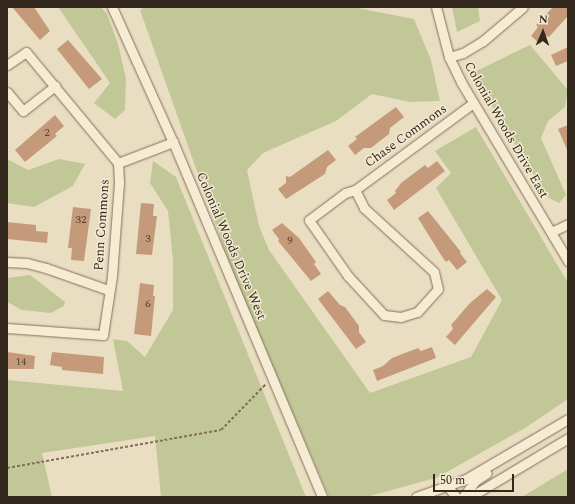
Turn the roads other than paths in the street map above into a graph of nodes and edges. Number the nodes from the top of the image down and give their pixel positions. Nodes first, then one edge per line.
1 (112, 7) edge
2 (436, 7) edge
3 (523, 7) edge
4 (449, 57) junction
5 (7, 65) edge
6 (55, 86) junction
7 (7, 92) edge
8 (473, 103) junction
9 (173, 142) junction
10 (118, 163) junction
11 (355, 190) junction
12 (568, 224) edge
13 (551, 232) junction
14 (568, 261) edge
15 (7, 262) edge
16 (108, 290) junction
17 (7, 328) edge
18 (568, 419) edge
19 (553, 428) junction
20 (568, 438) edge
21 (448, 487) junction
22 (322, 497) edge
23 (416, 497) edge
24 (456, 497) edge
25 (463, 497) edge
26 (470, 497) edge

1 - 9 street, Colonial Woods Drive West
2 - 4 street, Colonial Woods Drive East
3 - 4 street
4 - 8 street, Colonial Woods Drive East
5 - 6 street
6 - 7 street
6 - 10 street
8 - 11 street, Chase Commons
8 - 13 street, Colonial Woods Drive East
9 - 10 street
9 - 22 street, Colonial Woods Drive West
10 - 16 street, Penn Commons
11 - 11 street, Chase Commons
12 - 13 street
13 - 14 street, Colonial Woods Drive East
15 - 16 street, Penn Commons
16 - 17 street, Penn Commons
18 - 19 street
19 - 21 street
19 - 25 street
20 - 26 street
21 - 23 street
21 - 24 street

